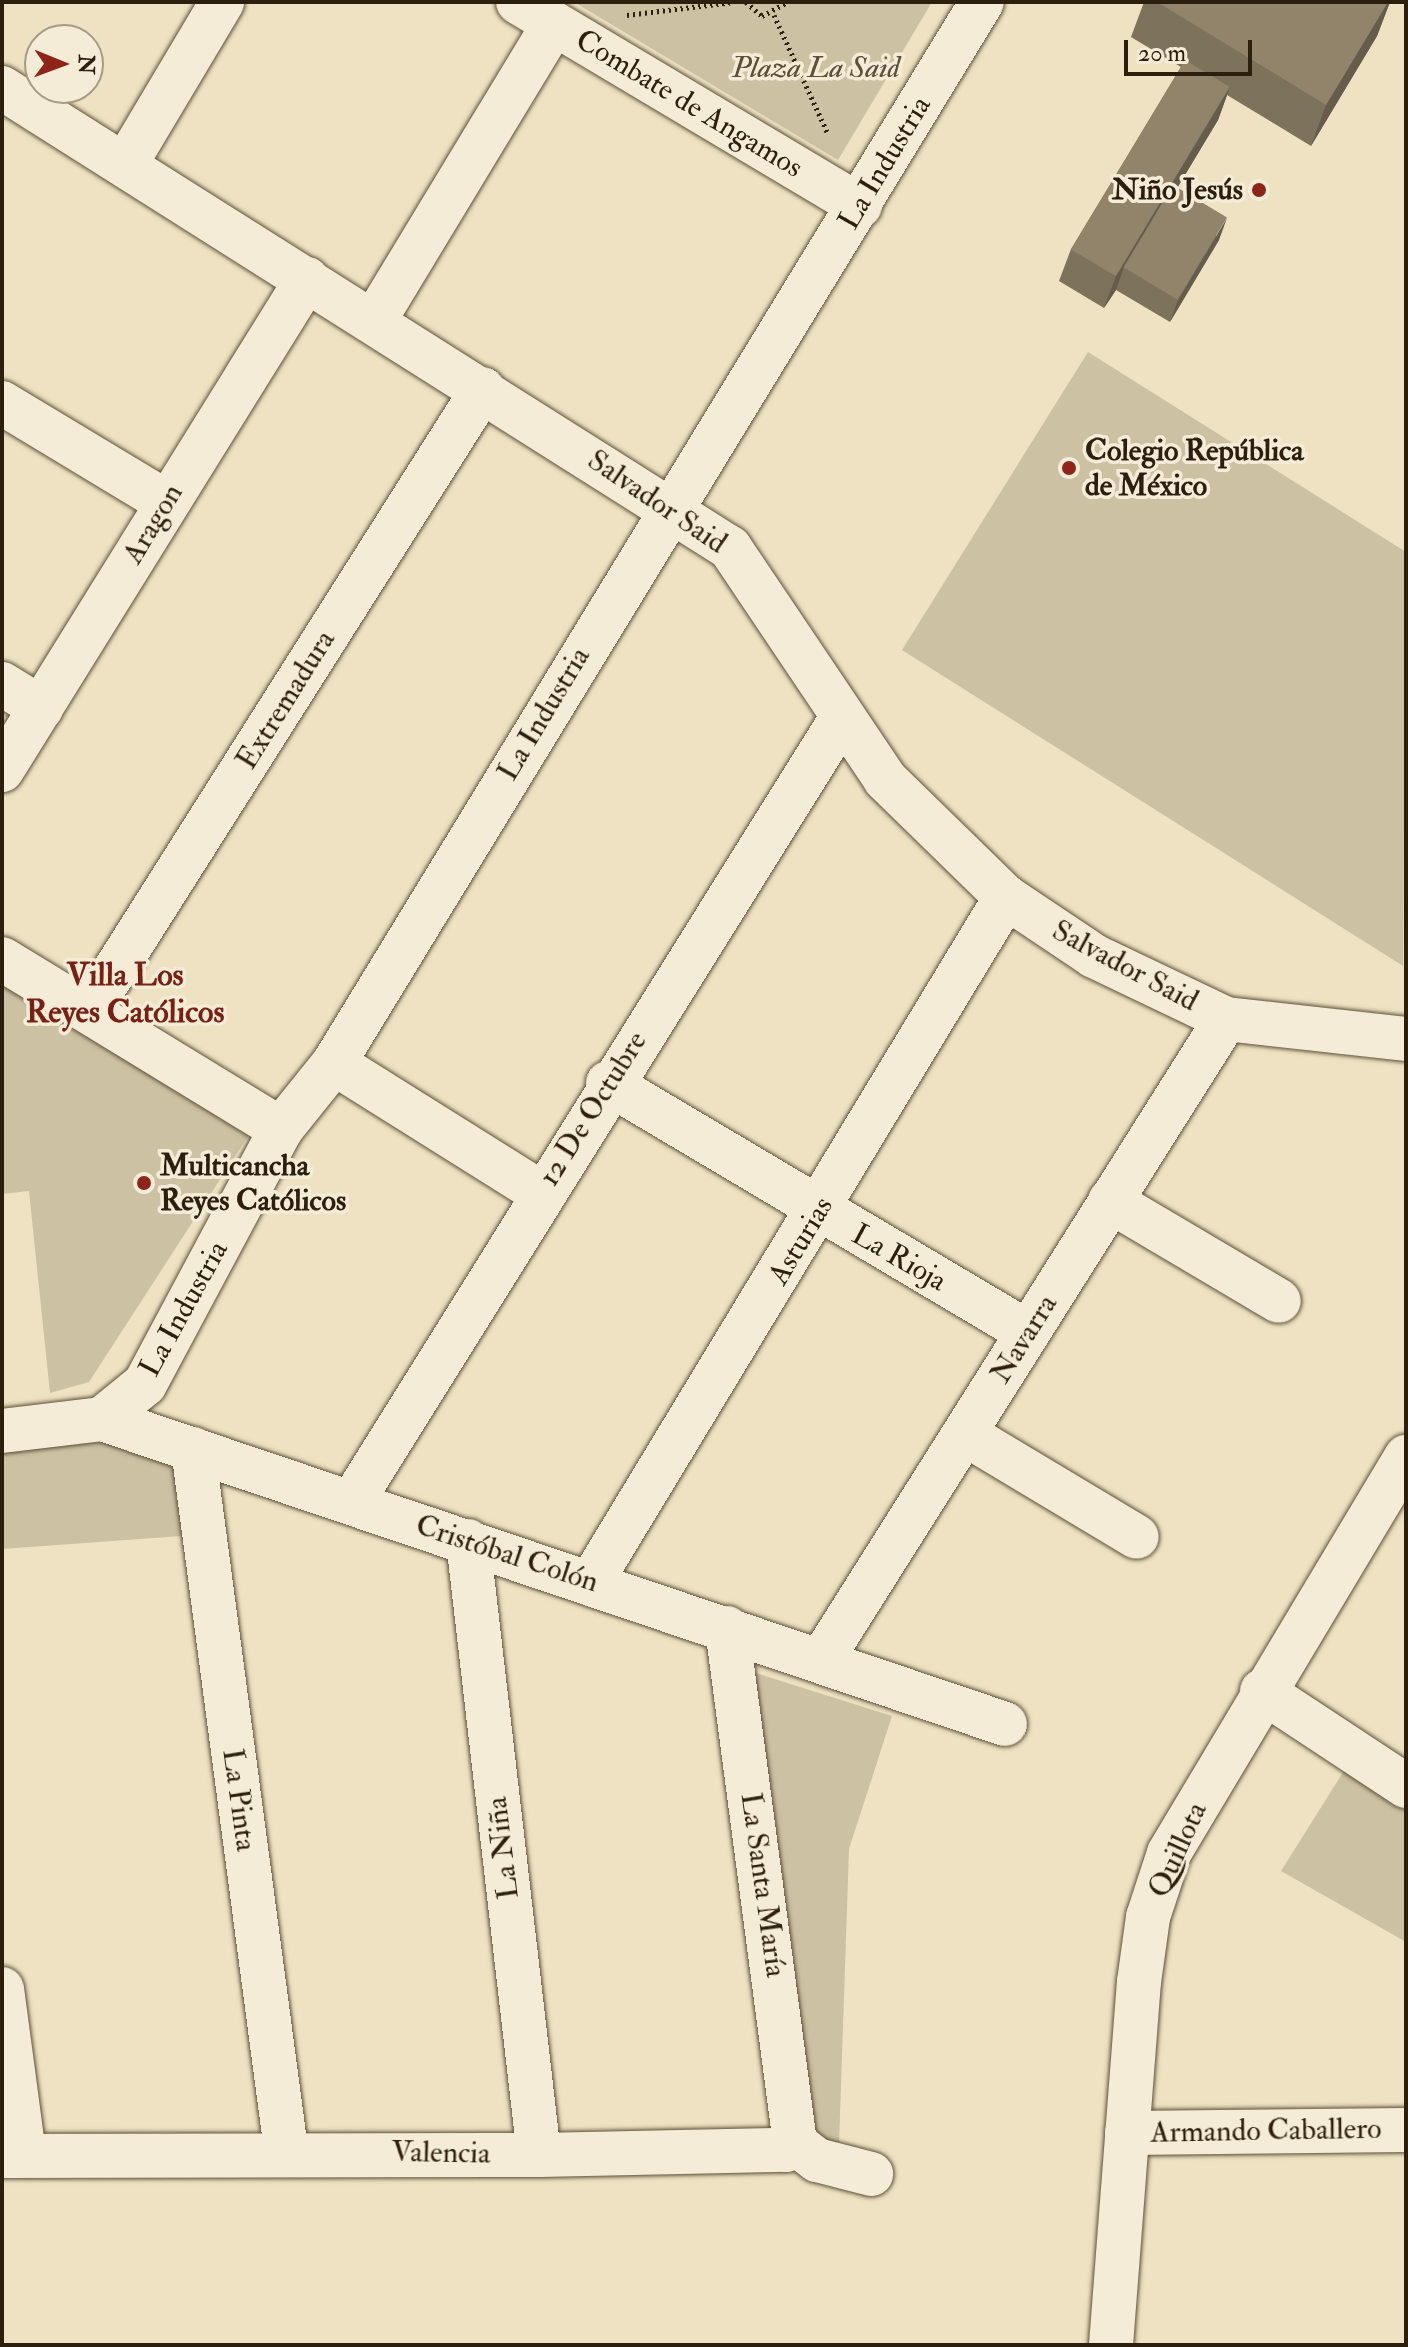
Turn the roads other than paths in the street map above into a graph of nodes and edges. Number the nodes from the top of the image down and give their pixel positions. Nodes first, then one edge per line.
1 (222, 2) edge
2 (982, 2) edge
3 (536, 13) edge
4 (2, 88) edge
5 (125, 165) junction
6 (860, 206) junction
7 (307, 279) junction
8 (374, 321) junction
9 (483, 389) junction
10 (2, 403) edge
11 (166, 502) junction
12 (670, 505) junction
13 (2, 684) edge
14 (41, 708) junction
15 (841, 719) junction
16 (2, 770) edge
17 (1006, 897) junction
18 (2, 959) edge
19 (89, 1011) junction
20 (1226, 1019) junction
21 (1406, 1039) edge
22 (334, 1063) junction
23 (608, 1083) junction
24 (281, 1129) junction
25 (541, 1193) junction
26 (1110, 1201) junction
27 (819, 1212) junction
28 (1279, 1301) dead end
29 (1028, 1332) junction
30 (102, 1419) junction
31 (2, 1431) edge
32 (965, 1434) junction
33 (193, 1449) junction
34 (1406, 1457) edge
35 (352, 1502) junction
36 (1137, 1537) dead end
37 (468, 1541) junction
38 (591, 1582) junction
39 (727, 1628) junction
40 (822, 1659) junction
41 (1262, 1691) junction
42 (1005, 1724) dead end
43 (1406, 1786) edge
44 (2, 1989) edge
45 (1406, 2130) edge
46 (1127, 2133) junction
47 (795, 2143) junction
48 (286, 2150) junction
49 (13, 2155) edge
50 (539, 2155) junction
51 (871, 2174) dead end
52 (1111, 2345) edge

1 - 5 street
2 - 6 street, La Industria
3 - 6 street, Combate de Angamos
3 - 8 street
4 - 5 street, Salvador Said
5 - 7 street, Salvador Said
6 - 12 street, La Industria
7 - 8 street, Salvador Said
7 - 11 street, Aragon
8 - 9 street, Salvador Said
9 - 12 street, Salvador Said
9 - 19 street, Extremadura
10 - 11 street
11 - 14 street, Aragon
12 - 15 street, Salvador Said
12 - 22 street, La Industria
13 - 14 street
14 - 16 street, Aragon
15 - 17 street, Salvador Said
15 - 23 street, 12 De Octubre
17 - 20 street, Salvador Said
17 - 27 street, Asturias
18 - 19 street
19 - 24 street
20 - 21 street, Salvador Said
20 - 26 street, Navarra
22 - 24 street, La Industria
22 - 25 street
23 - 25 street, 12 De Octubre
23 - 27 street, La Rioja
24 - 30 street, La Industria
25 - 35 street, 12 De Octubre
26 - 28 street
26 - 29 street, Navarra
27 - 29 street, La Rioja
27 - 38 street, Asturias
29 - 32 street, Navarra
30 - 31 street, Cristóbal Colón
30 - 33 street, Cristóbal Colón
32 - 36 street
32 - 40 street, Navarra
33 - 35 street, Cristóbal Colón
33 - 48 street, La Pinta
34 - 41 street, Quillota
35 - 37 street, Cristóbal Colón
37 - 38 street, Cristóbal Colón
37 - 50 street, La Niña
38 - 39 street, Cristóbal Colón
39 - 40 street, Cristóbal Colón
39 - 47 street, La Santa María
40 - 42 street, Cristóbal Colón
41 - 43 street
41 - 46 street, Quillota
44 - 49 street
45 - 46 street, Armando Caballero
46 - 52 street, Quillota
47 - 50 street, Valencia
47 - 51 street
48 - 49 street, Valencia
48 - 50 street, Valencia

